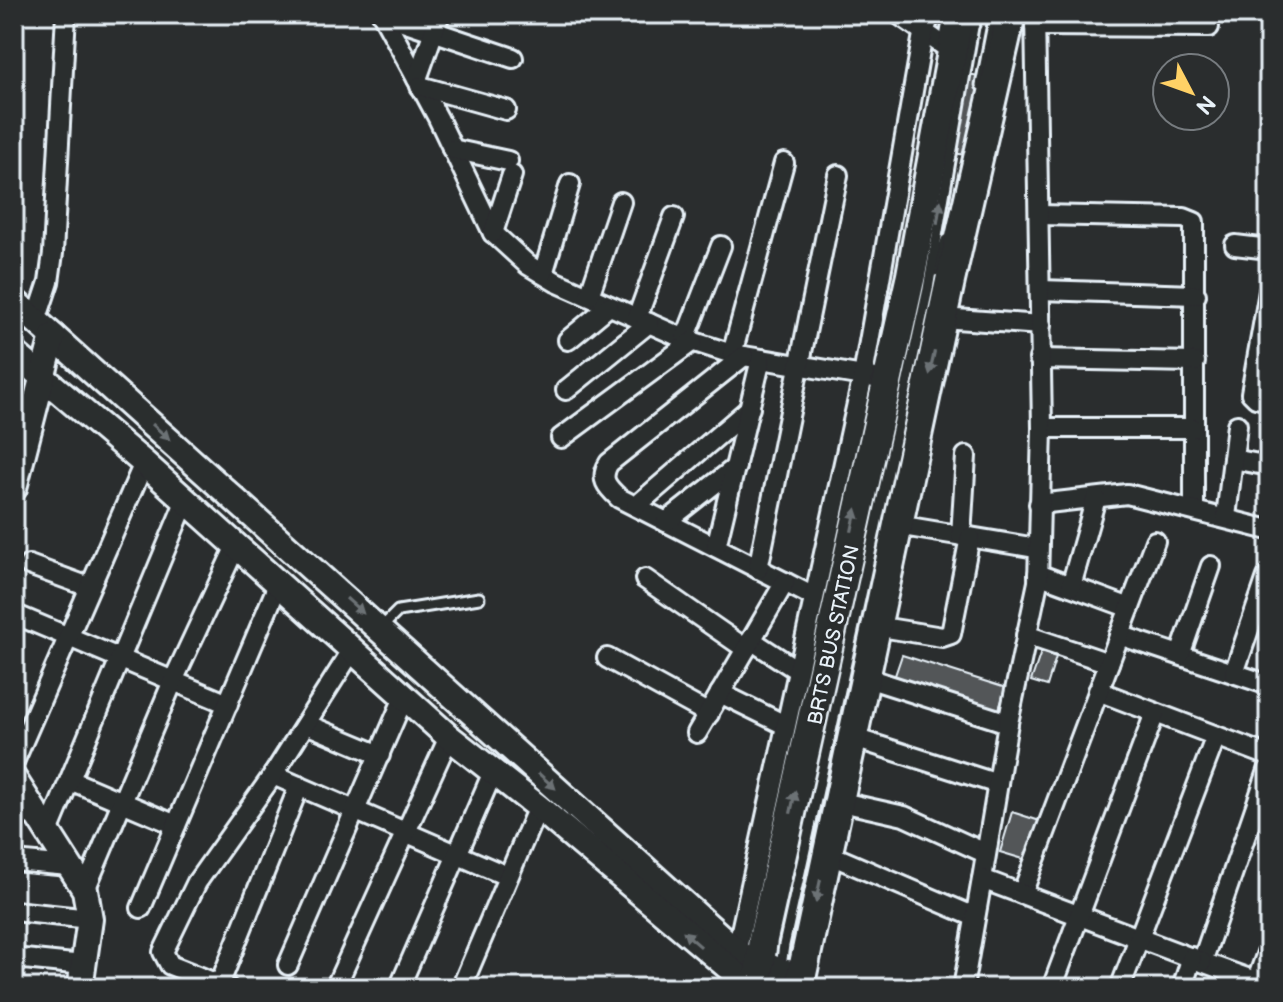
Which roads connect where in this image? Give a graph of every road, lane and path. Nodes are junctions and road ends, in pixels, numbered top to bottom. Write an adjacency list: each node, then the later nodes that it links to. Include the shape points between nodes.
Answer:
1 (66, 14): 40 (street, via 49,282)
2 (382, 14): 9 (street); 14 (street)
3 (898, 14): 11 (street)
4 (931, 14): 11 (street)
5 (959, 14): 12 (main road)
6 (979, 14): 30 (lane, one-way to 6)
7 (995, 14): 15 (lane)
8 (1027, 18): 10 (street); 23 (street); 37 (main road)
9 (437, 23): 13 (street); 14 (street)
10 (1209, 27)
11 (923, 34): 12 (street); 48 (street)
12 (950, 50): 48 (main road, via 911,275)
13 (513, 58)
14 (418, 82): 16 (street); 18 (street)
15 (980, 90)
16 (506, 110)
17 (971, 136): 30 (lane, via 956,213)
18 (452, 149): 25 (street); 25 (street, via 510,168)
19 (784, 163): 44 (street)
20 (838, 175): 47 (street)
21 (570, 184): 29 (street)
22 (621, 202): 34 (street)
23 (1039, 215): 31 (street); 33 (street, via 1192,220)
24 (674, 217): 38 (street)
25 (493, 233): 29 (street)
26 (1235, 245): 28 (street)
27 (721, 246): 42 (street)
28 (1269, 249)
29 (543, 274): 34 (street)
30 (928, 289): 158 (lane, BRTS BUS STATION)
31 (1040, 290): 33 (street); 39 (street)
32 (1269, 291): 51 (street, via 1251,393)
33 (1196, 295): 46 (street)
34 (589, 296): 36 (street)
35 (14, 301): 40 (street)
36 (609, 306): 38 (street); 41 (street)
37 (942, 318): 39 (street); 72 (main road, one-way to 72)
38 (643, 320): 42 (street); 50 (street)
39 (1041, 325): 45 (street)
40 (51, 335): 49 (street); 94 (street, one-way to 94)
41 (568, 340)
42 (689, 340): 44 (street); 57 (street)
43 (14, 353): 49 (street)
44 (746, 357): 47 (street); 53 (street); 68 (street, via 609,463 604,481 619,498)
45 (1039, 359): 46 (street); 55 (street)
46 (1195, 362): 56 (street)
47 (800, 366): 48 (street); 81 (street)
48 (874, 378): 89 (street); 158 (main road, one-way to 48)
49 (47, 383): 52 (street); 61 (street)
50 (566, 390)
51 (1269, 401)
52 (24, 405): 58 (street)
53 (750, 408): 63 (street); 68 (street)
54 (1237, 425): 60 (street)
55 (1042, 428): 56 (street); 67 (street)
56 (1193, 428): 69 (street)
57 (561, 438)
58 (18, 456): 64 (street)
59 (966, 456): 74 (street)
60 (1233, 459): 62 (street); 70 (street)
61 (144, 463): 66 (street); 87 (street)
62 (1269, 466)
63 (736, 467): 71 (street); 76 (street)
64 (14, 488)
65 (1096, 498): 67 (street); 69 (street, via 1127,494); 86 (street)
66 (185, 502): 77 (street); 102 (street)
67 (1039, 504): 78 (street)
68 (636, 506): 71 (street)
69 (1194, 510): 70 (street)
70 (1226, 517): 73 (street)
71 (666, 522): 76 (street)
72 (897, 525): 74 (street); 93 (main road)
73 (1269, 530)
74 (965, 536): 78 (street); 93 (street, via 951,634)
75 (1155, 541): 91 (street)
76 (716, 547): 81 (street)
77 (235, 548): 88 (street); 107 (street)
78 (1036, 548): 82 (street)
79 (29, 565): 87 (street)
80 (1211, 566): 100 (street)
81 (758, 569): 85 (street)
82 (1038, 574): 86 (street); 95 (street)
83 (1267, 577): 105 (street)
84 (645, 579): 98 (street)
85 (785, 582): 89 (street); 98 (street)
86 (1071, 586): 91 (street)
87 (89, 587): 97 (street)
88 (277, 587): 99 (street); 112 (street)
89 (814, 597): 104 (street)
90 (479, 598): 94 (lane, via 406,609)
91 (1130, 608): 96 (street)
92 (14, 614): 97 (street)
93 (875, 626): 106 (main road)
94 (380, 629): 158 (street, one-way to 158)
95 (1026, 635): 103 (street); 115 (street)
96 (1119, 635): 100 (street); 103 (street)
97 (68, 637): 102 (street); 124 (street)
98 (748, 645): 104 (street); 110 (street)
99 (351, 652): 111 (street); 116 (street)
100 (1180, 655): 105 (street)
101 (607, 658): 114 (street)
102 (121, 659): 107 (street); 129 (street)
103 (1109, 663): 109 (street)
104 (797, 670): 117 (street)
105 (1234, 673): 108 (street)
106 (864, 677): 115 (street); 121 (main road)
107 (173, 681): 112 (street); 133 (street)
108 (1269, 685)
109 (1098, 691): 113 (street); 147 (street)
110 (720, 693): 114 (street); 117 (street)
111 (405, 695): 120 (street); 122 (street)
112 (228, 704): 137 (street)
113 (1155, 713): 119 (street); 150 (street)
114 (709, 714): 118 (street)
115 (1008, 723): 130 (street)
116 (306, 724): 122 (street); 127 (street)
117 (785, 725): 158 (street)
118 (697, 733)
119 (1216, 736): 123 (street); 153 (street)
120 (449, 737): 126 (street); 138 (street)
121 (851, 737): 130 (street); 132 (main road)
122 (380, 755): 135 (street)
123 (1269, 756)
124 (14, 762)
125 (1269, 768): 156 (street)
126 (493, 772): 134 (street); 139 (street)
127 (273, 775): 131 (street); 161 (street, via 197,882 163,952 170,965)
128 (14, 779): 136 (street)
129 (70, 780): 133 (street); 136 (street)
130 (998, 784): 141 (street)
131 (299, 786): 135 (street); 161 (street)
132 (837, 801): 140 (main road); 141 (street, via 911,818)
133 (122, 802): 137 (street); 146 (street)
134 (538, 807): 144 (street); 158 (street, one-way to 134)
135 (356, 810): 138 (street); 157 (street)
136 (33, 820): 143 (street)
137 (176, 825): 148 (street)
138 (403, 831): 139 (street); 162 (street)
139 (455, 853): 144 (street); 163 (street)
140 (826, 853): 151 (street); 158 (main road, one-way to 158)
141 (985, 853): 145 (street)
142 (14, 861): 143 (street)
143 (69, 866): 146 (street)
144 (507, 876): 164 (street)
145 (982, 879): 147 (street); 151 (street)
146 (85, 890): 152 (street)
147 (1022, 894): 150 (street)
148 (141, 908)
149 (14, 911): 152 (street)
150 (1080, 916): 153 (street); 166 (street)
151 (975, 917): 165 (street)
152 (90, 919): 159 (street)
153 (1140, 938): 156 (street); 167 (street)
154 (1269, 947): 160 (street)
155 (14, 958): 159 (street)
156 (1197, 959): 160 (street); 168 (street)
157 (288, 965)
158 (766, 976)
159 (82, 977)
160 (1260, 985)
161 (222, 987)
162 (335, 988)
163 (399, 988)
164 (461, 988)
165 (963, 988)
166 (1052, 988)
167 (1120, 988)
168 (1182, 988)

